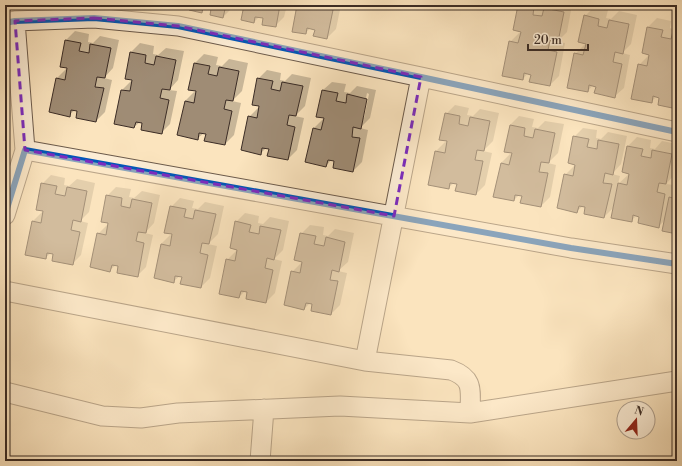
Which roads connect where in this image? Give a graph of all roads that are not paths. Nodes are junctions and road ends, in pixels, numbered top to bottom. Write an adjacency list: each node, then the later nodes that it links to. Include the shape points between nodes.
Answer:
1 (10, 22): 2 (street, via 94,18 178,26); 4 (street)
2 (421, 77): 3 (street); 6 (street)
3 (677, 132)
4 (25, 150): 5 (street); 6 (street)
5 (5, 214)
6 (394, 216): 7 (street); 9 (street)
7 (677, 264)
8 (5, 291): 9 (street)
9 (365, 361): 13 (street, via 451,370 461,374 470,386)
10 (677, 380): 13 (street)
11 (5, 392): 12 (street, via 102,416 141,418 178,413)
12 (264, 409): 13 (street, via 340,406); 14 (street)
13 (470, 413)
14 (260, 461)

